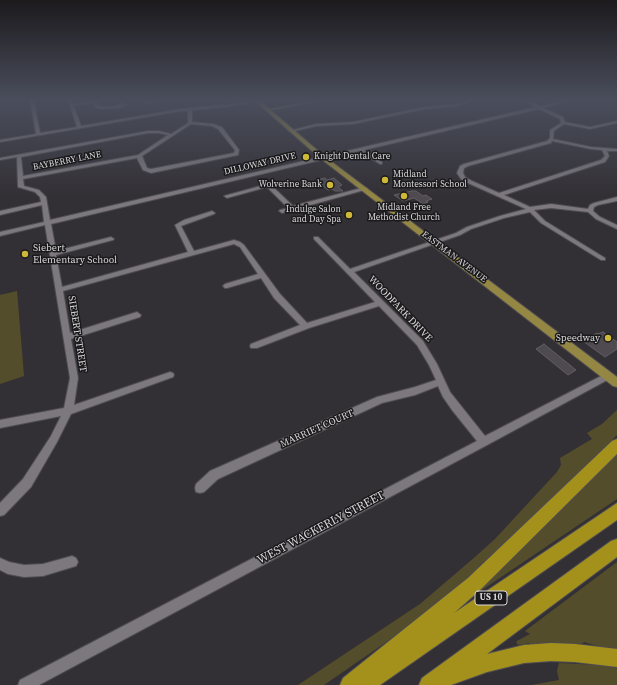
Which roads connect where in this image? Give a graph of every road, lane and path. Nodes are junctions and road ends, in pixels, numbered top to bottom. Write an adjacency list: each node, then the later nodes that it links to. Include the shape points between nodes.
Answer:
1 (37, 132): 8 (street)
2 (54, 132): 8 (street)
3 (176, 132): 9 (street, BAYBERRY LANE)
4 (223, 132): 16 (street, via 237,150 236,154 151,171 145,169)
5 (292, 132): 18 (main road, EASTMAN AVENUE)
6 (436, 132): 12 (street, DILLOWAY DRIVE)
7 (552, 132): 10 (street)
8 (38, 135): 11 (street)
9 (171, 135): 15 (street, via 148,132); 16 (street, BAYBERRY LANE)
10 (551, 140): 13 (street); 24 (street, via 470,164 460,170 461,176 466,180)
11 (0, 141)
12 (361, 150): 18 (street, DILLOWAY DRIVE); 19 (street)
13 (604, 150): 14 (street); 24 (street, via 607,156 603,161)
14 (617, 150)
15 (19, 155): 17 (street); 20 (street)
16 (139, 156): 20 (street, BAYBERRY LANE)
17 (0, 159)
18 (324, 159): 23 (main road, EASTMAN AVENUE); 34 (street, DILLOWAY DRIVE)
19 (380, 163)
20 (20, 178): 27 (street, via 21,187 41,194)
21 (275, 184): 22 (street)
22 (268, 186): 25 (street); 28 (street)
23 (365, 190): 28 (street); 39 (main road, EASTMAN AVENUE)
24 (500, 194): 29 (street)
25 (227, 196)
26 (617, 199): 33 (street, via 592,206)
27 (44, 203): 31 (street); 34 (street, SIEBERT STREET)
28 (292, 209): 30 (street)
29 (531, 210): 33 (street, via 555,209); 39 (street, via 502,217); 42 (street, via 543,222)
30 (282, 211)
31 (0, 213)
32 (212, 213): 40 (street, via 186,220 178,225)
33 (592, 213): 35 (street)
34 (48, 222): 36 (street, DILLOWAY DRIVE); 41 (street, SIEBERT STREET)
35 (617, 227)
36 (0, 234)
37 (316, 238): 43 (street, WOODPARK DRIVE)
38 (111, 239): 41 (street)
39 (434, 242): 43 (street); 52 (main road, EASTMAN AVENUE)
40 (192, 253): 44 (street, via 238,243); 46 (street)
41 (53, 254): 46 (street, SIEBERT STREET)
42 (603, 259)
43 (350, 271): 47 (street, WOODPARK DRIVE)
44 (262, 275): 45 (street); 49 (street, via 277,296)
45 (227, 286)
46 (59, 290): 50 (street, SIEBERT STREET)
47 (381, 303): 49 (street); 54 (street, WOODPARK DRIVE, via 420,343)
48 (137, 315): 50 (street)
49 (306, 326): 51 (street)
50 (67, 337): 56 (street, SIEBERT STREET, via 74,378)
51 (254, 346)
52 (613, 373): 55 (main road, EASTMAN AVENUE); 58 (street, WEST WACKERLY STREET)
53 (170, 375): 56 (street)
54 (440, 382): 58 (street, WOODPARK DRIVE, via 455,407); 60 (street, MARRIET COURT, via 380,400 214,475)
55 (617, 383)
56 (68, 411): 57 (street); 61 (street, SIEBERT STREET, via 27,483)
57 (0, 424)
58 (484, 442): 68 (street, WEST WACKERLY STREET)
59 (617, 445): 69 (highway, via 474,584)
60 (200, 488)
61 (0, 511)
62 (617, 511): 70 (highway, US 10)
63 (617, 547): 67 (highway)
64 (72, 562): 65 (street, via 43,570 24,571)
65 (0, 564)
66 (617, 658): 67 (highway, via 575,653 524,654)
67 (432, 683)
68 (25, 685)
69 (350, 685)
70 (364, 685)

